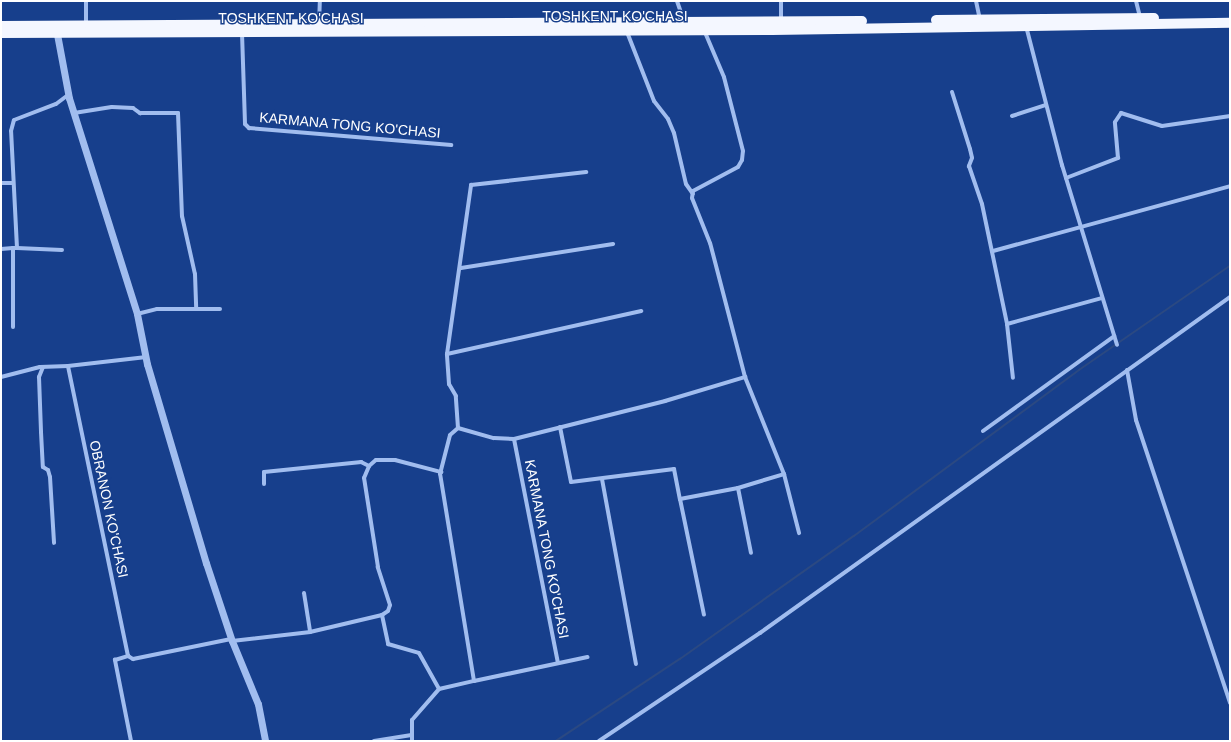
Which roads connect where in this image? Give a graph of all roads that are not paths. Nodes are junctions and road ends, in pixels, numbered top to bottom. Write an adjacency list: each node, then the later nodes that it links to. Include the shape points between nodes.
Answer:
1 (86, 1): 13 (street)
2 (320, 1): 16 (street)
3 (677, 1): 10 (street)
4 (781, 1): 11 (street)
5 (976, 1): 9 (street)
6 (1136, 1): 7 (street)
7 (1141, 18): 8 (highway, TOSHKENT KO'CHASI); 9 (highway, TOSHKENT KO'CHASI)
8 (1230, 18)
9 (980, 20): 11 (highway, TOSHKENT KO'CHASI)
10 (684, 21): 11 (highway, TOSHKENT KO'CHASI); 16 (highway, TOSHKENT KO'CHASI)
11 (781, 21)
12 (1230, 23): 15 (highway, TOSHKENT KO'CHASI)
13 (86, 25): 14 (highway, TOSHKENT KO'CHASI); 16 (highway, TOSHKENT KO'CHASI)
14 (1, 26)
15 (1026, 26): 17 (highway, TOSHKENT KO'CHASI); 24 (street)
16 (319, 27): 18 (highway, TOSHKENT KO'CHASI); 19 (highway, TOSHKENT KO'CHASI)
17 (704, 30): 18 (highway, TOSHKENT KO'CHASI); 34 (street, via 724,77 743,151 738,167 693,191)
18 (627, 31): 34 (street, via 654,102 668,118 681,152 686,184)
19 (242, 32): 21 (highway, TOSHKENT KO'CHASI); 28 (street, KARMANA TONG KO'CHASI, via 245,124 249,128)
20 (1, 34): 21 (highway, TOSHKENT KO'CHASI)
21 (57, 34): 23 (street)
22 (952, 92): 40 (street, via 970,149 972,158 969,166 982,204)
23 (69, 94): 25 (street); 32 (street, via 56,104 14,120 11,131 15,169)
24 (1045, 105): 26 (street); 30 (street)
25 (74, 112): 44 (street, via 112,106 133,108 140,113 178,113 182,216 195,274); 47 (street)
26 (1012, 116)
27 (1230, 116): 30 (street, via 1162,126 1121,113 1115,122 1118,158)
28 (451, 145)
29 (586, 172): 41 (street, via 472,185)
30 (1066, 178): 35 (street)
31 (1, 183): 32 (street)
32 (13, 183): 37 (street)
33 (1230, 186): 35 (street)
34 (693, 194): 58 (street, via 696,212 710,243)
35 (1081, 226): 40 (street); 43 (street)
36 (612, 244): 41 (street)
37 (15, 248): 38 (street); 39 (street); 49 (street)
38 (1, 249)
39 (62, 250)
40 (993, 251): 48 (street)
41 (461, 268): 52 (street)
42 (1230, 297): 56 (street)
43 (1102, 298): 48 (street); 50 (street)
44 (196, 309): 45 (street); 47 (street, via 157,309)
45 (220, 309)
46 (641, 311): 52 (street)
47 (137, 314): 53 (street)
48 (1007, 324): 59 (street)
49 (13, 327)
50 (1114, 336): 51 (street); 62 (street)
51 (1117, 345)
52 (447, 354): 61 (street, via 449,384 456,396)
53 (146, 357): 54 (street); 78 (street, via 206,563)
54 (68, 366): 55 (street); 79 (street, OBRANON KO'CHASI)
55 (43, 367): 57 (street); 72 (street, via 39,377 43,467 48,470 50,477)
56 (1127, 370): 85 (street, via 1136,420); 91 (street, via 760,633)
57 (1, 377)
58 (745, 377): 60 (street, via 665,401); 66 (street)
59 (1013, 378)
60 (560, 427): 63 (street); 67 (street, via 570,482)
61 (458, 428): 63 (street, via 494,438); 65 (street, via 450,436)
62 (984, 431)
63 (514, 439): 81 (street, KARMANA TONG KO'CHASI)
64 (368, 466): 65 (street, via 376,460 395,460); 68 (street, via 361,462 264,472); 76 (street, via 364,478 378,567 390,605 388,612)
65 (441, 472): 83 (street)
66 (784, 474): 69 (street); 71 (street)
67 (602, 479): 70 (street, via 674,469); 82 (street)
68 (264, 484)
69 (738, 488): 70 (street); 73 (street)
70 (680, 499): 75 (street)
71 (799, 533)
72 (54, 542)
73 (751, 553)
74 (304, 593): 77 (street)
75 (704, 614)
76 (382, 615): 77 (street); 84 (street, via 388,644 418,653)
77 (310, 632): 78 (street)
78 (232, 640): 79 (street, via 133,659); 88 (street, via 258,704)
79 (128, 656): 87 (street, via 114,660)
80 (588, 657): 81 (street)
81 (558, 663): 83 (street)
82 (636, 664)
83 (474, 681): 84 (street)
84 (439, 690): 86 (street, via 412,720)
85 (1230, 703)
86 (412, 735): 89 (street); 90 (street)
87 (132, 741)
88 (265, 741)
89 (374, 741)
90 (412, 741)
91 (599, 741)

